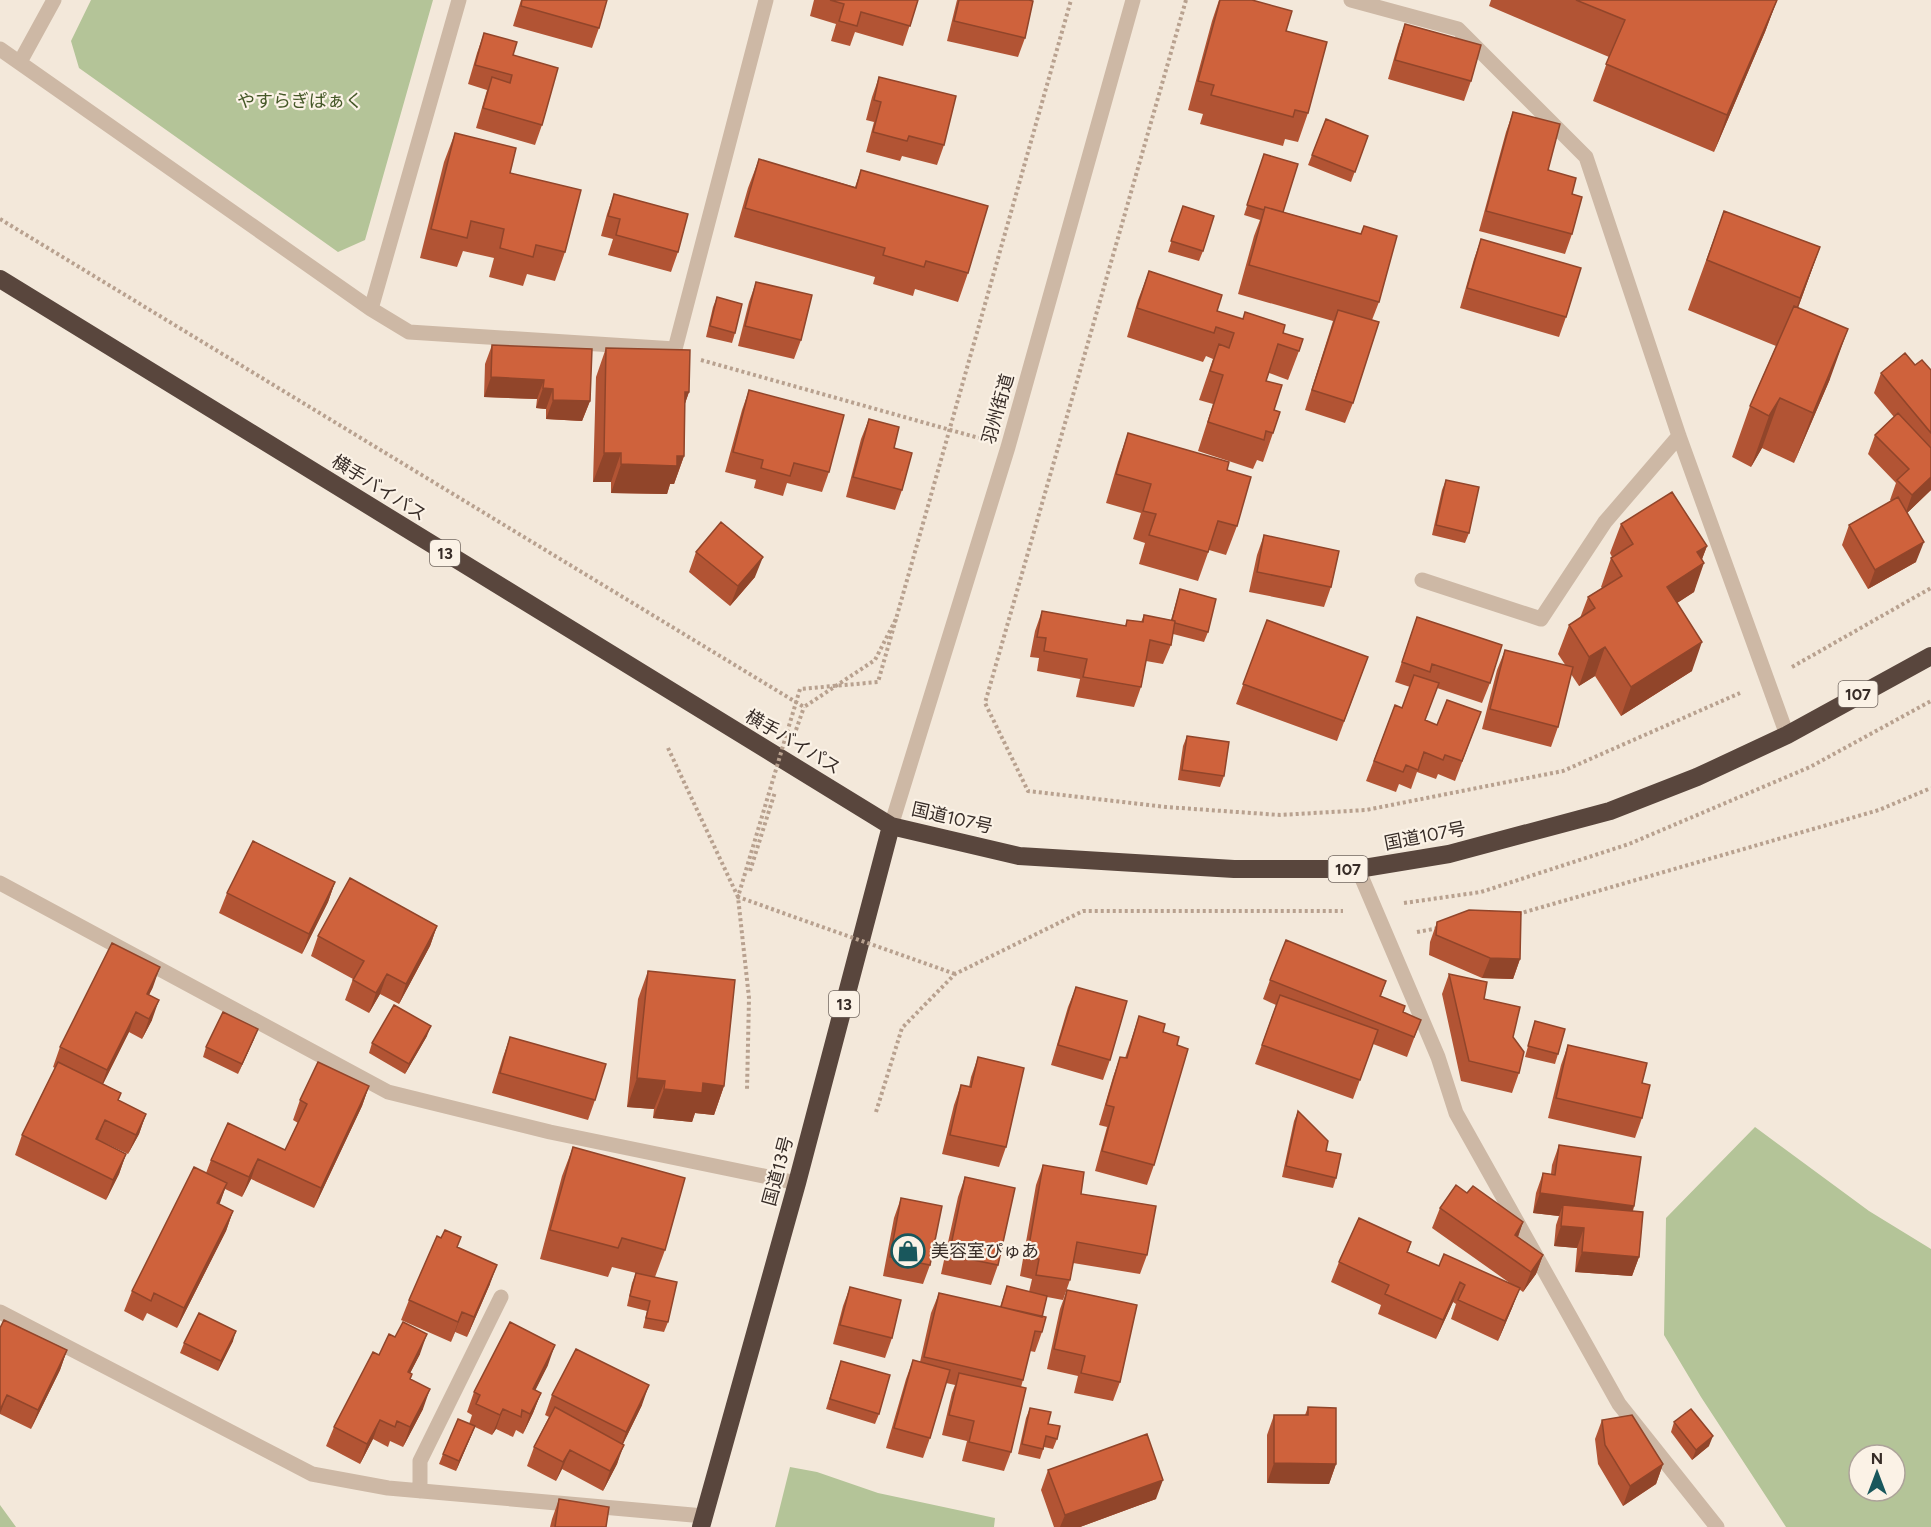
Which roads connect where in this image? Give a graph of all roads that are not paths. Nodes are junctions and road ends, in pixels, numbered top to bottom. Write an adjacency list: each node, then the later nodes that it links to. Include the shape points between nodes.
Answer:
1 (54, 0): 7 (street)
2 (459, 0): 9 (street)
3 (766, 0): 9 (street, via 675,349 409,332)
4 (1133, 0): 14 (street, 羽州街道, via 1008,447)
5 (1351, 0): 10 (street, via 1458,29 1586,157)
6 (0, 49): 7 (street)
7 (20, 62): 9 (street)
8 (0, 279): 14 (highway, 横手バイパス / 13)
9 (371, 309)
10 (1679, 436): 11 (street, via 1605,522 1541,619); 13 (street)
11 (1422, 580)
12 (1931, 656): 13 (highway, 国道107号 / 107)
13 (1786, 735): 15 (highway, 国道107号 / 107, via 1697,777 1610,811 1449,854)
14 (891, 826): 15 (highway, 国道107号 / 107, via 1019,856 1234,869); 17 (highway, 国道13号 / 13)
15 (1358, 869): 22 (street, via 1438,1057 1456,1113 1619,1404)
16 (0, 883): 17 (street, via 388,1092 550,1132)
17 (796, 1183): 21 (highway, 国道13号 / 13)
18 (501, 1297): 20 (street, via 420,1461)
19 (0, 1312): 20 (street, via 312,1474)
20 (420, 1491): 21 (street)
21 (703, 1521)
22 (1717, 1527)

